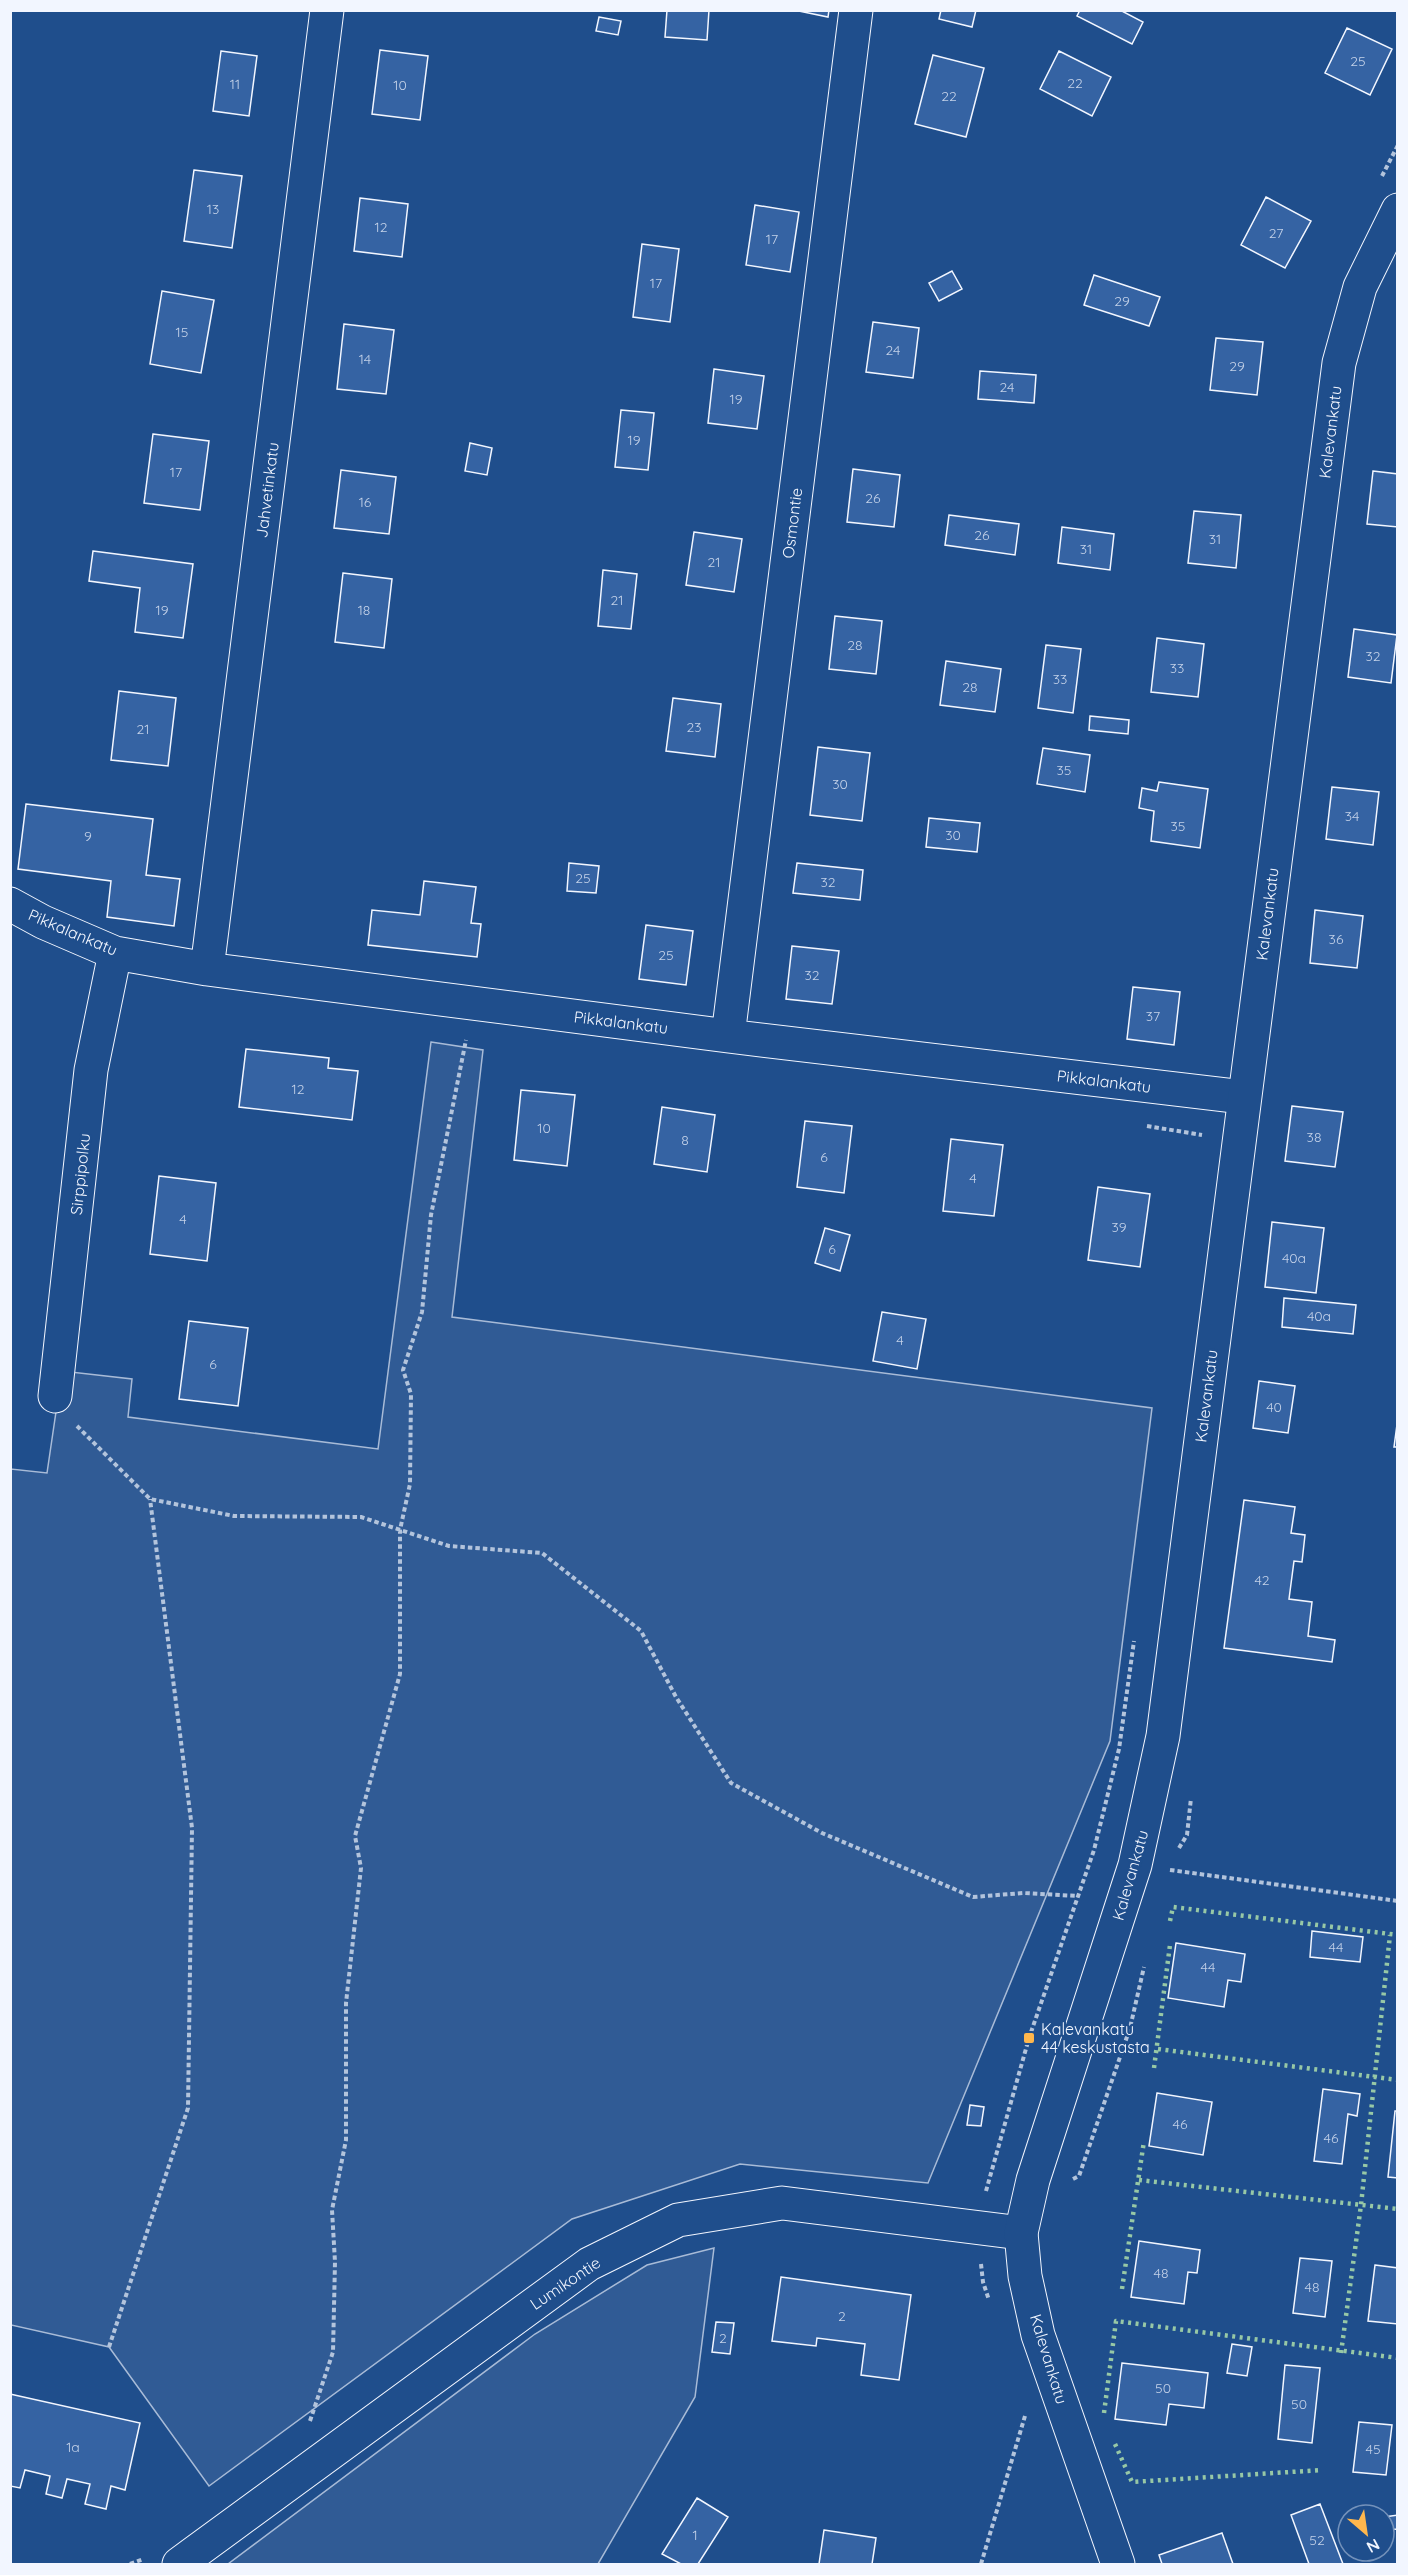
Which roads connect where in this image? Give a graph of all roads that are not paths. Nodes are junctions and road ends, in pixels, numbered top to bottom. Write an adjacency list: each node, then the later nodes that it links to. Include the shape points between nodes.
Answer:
1 (327, 10): 6 (street, Jahvetinkatu)
2 (856, 10): 7 (street, Osmontie)
3 (1398, 210): 8 (street, Kalevankatu, via 1360,287 1339,363)
4 (10, 904): 5 (street, Pikkalankatu)
5 (115, 952): 6 (street, Pikkalankatu); 9 (street, Sirppipolku, via 91,1070)
6 (207, 969): 7 (street, Pikkalankatu)
7 (728, 1036): 8 (street, Pikkalankatu)
8 (1243, 1098): 10 (street, Kalevankatu, via 1163,1736 1135,1865 1033,2180)
9 (55, 1396)
10 (1021, 2233): 11 (street, Lumikontie, via 782,2203 678,2220 588,2264); 12 (street, Kalevankatu, via 1025,2276 1038,2335)
11 (179, 2565)
12 (1118, 2565)

